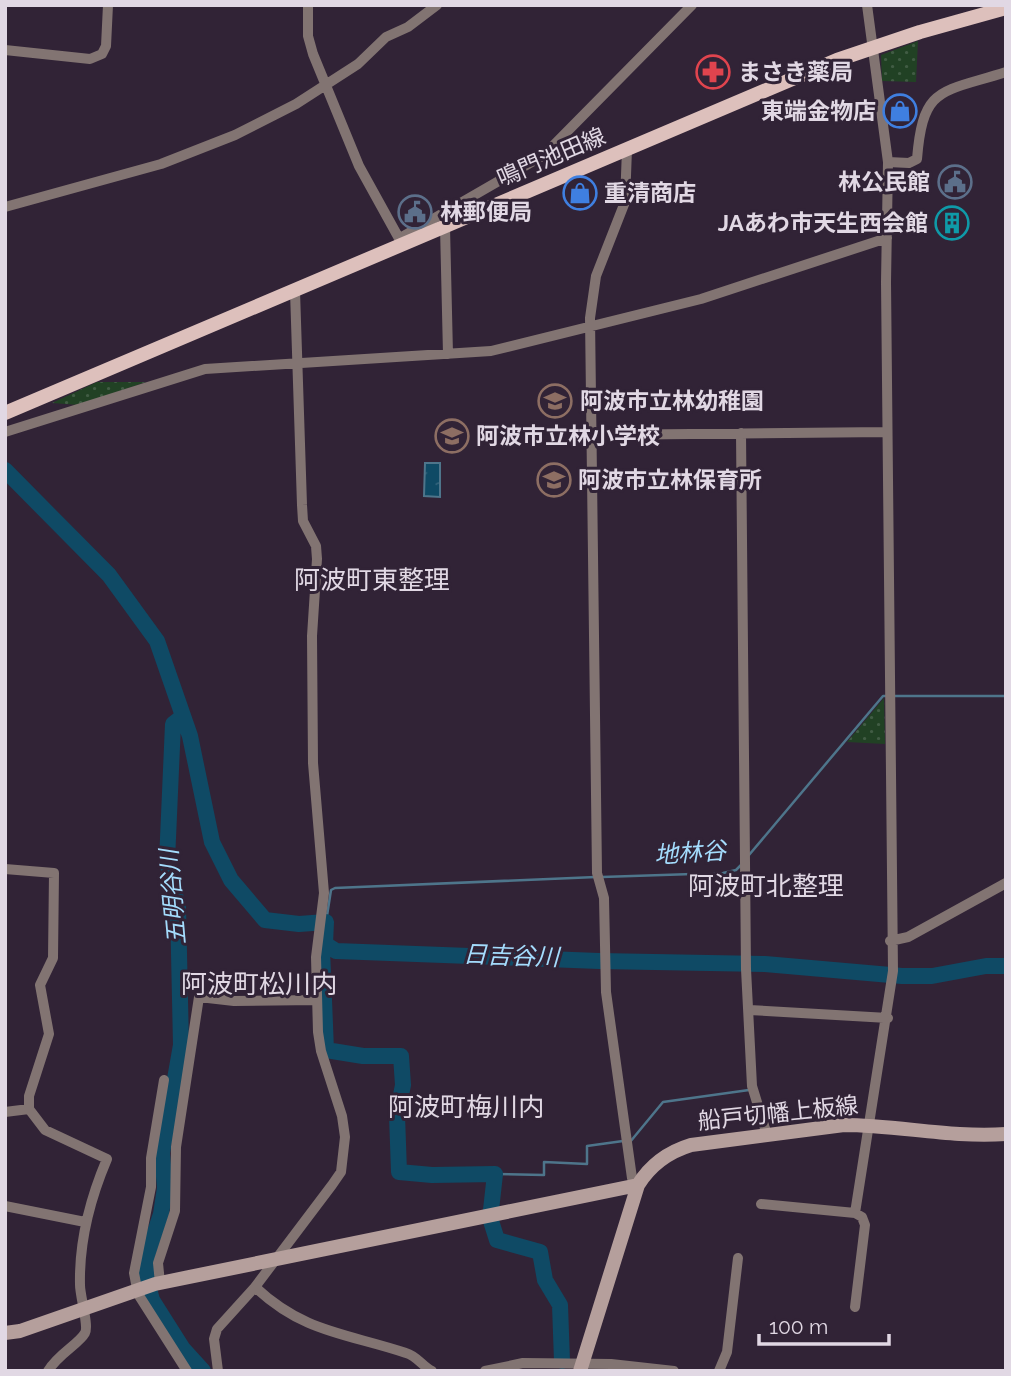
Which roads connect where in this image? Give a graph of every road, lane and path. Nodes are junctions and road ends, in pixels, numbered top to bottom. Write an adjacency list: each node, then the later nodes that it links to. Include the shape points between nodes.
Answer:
1 (108, 5): 8 (street, via 102,54 90,59)
2 (308, 5): 10 (street, via 308,36)
3 (437, 5): 10 (street, via 386,37 358,65)
4 (692, 5): 16 (street, via 544,155)
5 (867, 5): 7 (street)
6 (1006, 8): 7 (main road, 鳴門池田線)
7 (872, 49): 11 (main road, 鳴門池田線); 12 (street)
8 (5, 50)
9 (1006, 72): 12 (street, via 933,99 920,124 917,159)
10 (325, 85): 13 (street, via 296,104 191,153); 16 (street, via 359,166)
11 (627, 149): 14 (main road, 鳴門池田線); 18 (street, via 625,202 596,276)
12 (888, 162): 15 (street)
13 (5, 207)
14 (445, 227): 16 (main road, 鳴門池田線); 19 (street)
15 (887, 238): 18 (street, via 701,299); 23 (street)
16 (401, 242): 17 (main road, 鳴門池田線)
17 (295, 291): 20 (street); 21 (main road, 鳴門池田線)
18 (591, 328): 19 (street, via 491,351); 25 (street)
19 (448, 354): 20 (street)
20 (299, 363): 22 (street, via 184,373); 29 (street, via 303,521 316,546 317,559 313,763 323,884 316,947)
21 (5, 413)
22 (5, 432)
23 (887, 432): 24 (street); 28 (street)
24 (741, 433): 25 (street); 30 (street)
25 (593, 435): 38 (street, via 604,962 632,1178)
26 (5, 869): 33 (street, via 54,873 53,958 40,985 49,1034)
27 (1006, 883): 28 (street, via 908,937)
28 (890, 941): 31 (street)
29 (317, 1000): 43 (street, via 321,1051 342,1116 345,1154 341,1172); 45 (street, via 199,997 175,1155 175,1211)
30 (749, 1010): 31 (street); 37 (street, via 752,1086)
31 (888, 1018): 35 (street)
32 (164, 1080): 45 (street, via 134,1273)
33 (29, 1109): 34 (street); 42 (street, via 44,1130 107,1159)
34 (5, 1112)
35 (867, 1125): 36 (street, 船戸切幡上板線, via 947,1135); 37 (street, 船戸切幡上板線); 41 (street)
36 (1006, 1134)
37 (767, 1135): 38 (street, 船戸切幡上板線, via 675,1150 647,1170)
38 (638, 1185): 43 (street); 50 (street, 船戸切幡上板線)
39 (761, 1204): 41 (street)
40 (5, 1206): 42 (street)
41 (855, 1213): 47 (street, via 865,1225)
42 (85, 1222): 48 (street)
43 (277, 1258): 45 (street); 46 (street)
44 (738, 1258): 57 (street, via 727,1352)
45 (148, 1286): 48 (street); 53 (street)
46 (255, 1287): 51 (street, via 302,1321 325,1332 409,1353); 54 (street, via 217,1329)
47 (855, 1307)
48 (82, 1308): 49 (street); 52 (street, via 88,1326 85,1334 61,1352)
49 (5, 1333)
50 (581, 1368): 55 (street, via 523,1363); 56 (street, via 611,1364)
51 (427, 1370)
52 (48, 1371)
53 (187, 1371)
54 (218, 1371)
55 (485, 1371)
56 (674, 1371)
57 (719, 1371)

